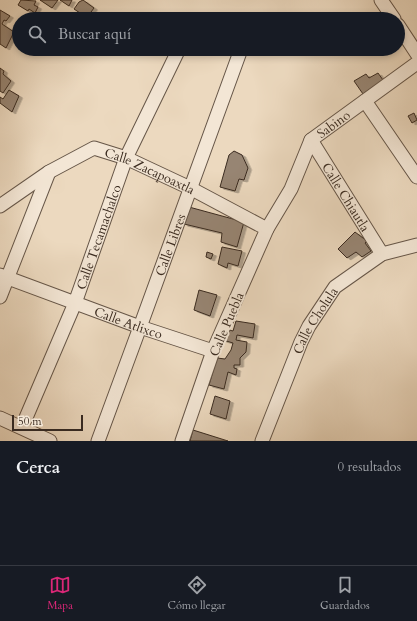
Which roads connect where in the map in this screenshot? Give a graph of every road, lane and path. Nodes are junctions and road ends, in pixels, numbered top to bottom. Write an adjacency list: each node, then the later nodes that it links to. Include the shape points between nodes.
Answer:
1 (381, 0): 2 (street)
2 (389, 12)
3 (405, 36): 4 (street)
4 (417, 54)
5 (176, 56): 10 (street, Calle Tecamachalco)
6 (239, 56): 13 (street, Calle Libres)
7 (417, 63): 8 (street, Sabino)
8 (365, 101): 9 (street, Sabino); 12 (street)
9 (311, 140): 15 (street, Sabino, via 292,189); 17 (street, Calle Chiautla)
10 (126, 158): 11 (street, Calle Zacapoaxtla, via 94,148); 13 (street, Calle Zacapoaxtla); 20 (street, Calle Tecamachalco)
11 (49, 172): 14 (street, Calle Zacapoaxtla); 18 (street)
12 (417, 177)
13 (190, 188): 15 (street, Calle Zacapoaxtla); 21 (street, Calle Libres)
14 (0, 206)
15 (267, 229): 22 (street, Calle Puebla)
16 (417, 245): 17 (street, Calle Cholula)
17 (382, 254): 28 (street, Calle Cholula, via 335,287 309,326)
18 (4, 277): 19 (street); 20 (street, Calle Atlixco)
19 (0, 296)
20 (75, 302): 21 (street, Calle Atlixco); 24 (street, Calle Tecamachalco)
21 (140, 327): 22 (street, Calle Atlixco); 26 (street, Calle Libres)
22 (213, 351): 27 (street, Calle Puebla)
23 (0, 418): 24 (street)
24 (22, 428): 25 (street)
25 (50, 441)
26 (98, 441)
27 (182, 441)
28 (262, 441)

